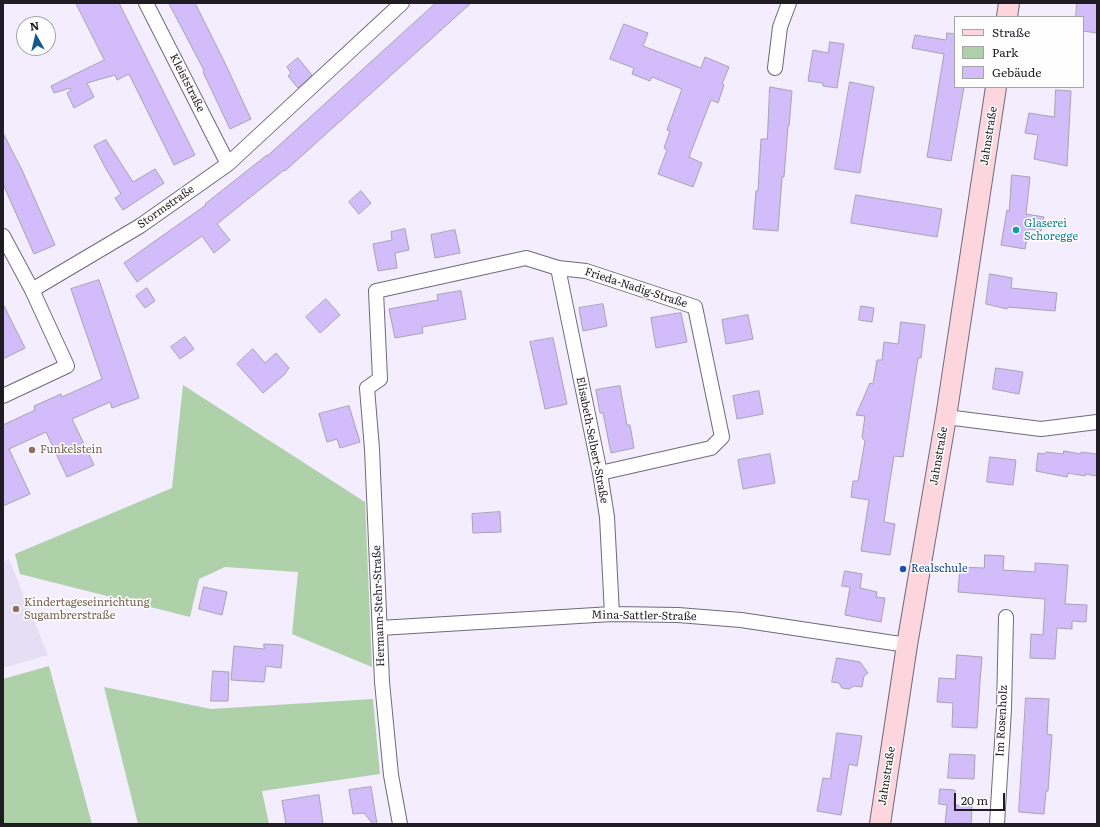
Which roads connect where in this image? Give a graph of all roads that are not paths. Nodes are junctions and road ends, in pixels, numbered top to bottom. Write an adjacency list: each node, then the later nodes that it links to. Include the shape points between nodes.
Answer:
1 (146, 3): 8 (street, Kleiststraße)
2 (402, 3): 8 (street, Stormstraße)
3 (789, 3): 6 (street, via 780,27)
4 (1009, 3): 5 (main road)
5 (1007, 16)
6 (775, 68)
7 (996, 88): 14 (main road, Jahnstraße)
8 (228, 164): 11 (street, Stormstraße, via 140,226)
9 (3, 236): 11 (street)
10 (558, 268): 12 (street, Frieda-Nadig-Straße, via 526,258 376,291 380,379); 16 (street, Elisabeth-Selbert-Straße); 16 (street, Frieda-Nadig-Straße, via 586,271 695,307 722,437 711,448)
11 (32, 290): 13 (street, via 67,366)
12 (367, 388): 19 (street, Hermann-Stehr-Straße)
13 (3, 396)
14 (946, 418): 15 (street, via 1041,429); 20 (main road, Jahnstraße)
15 (1097, 422)
16 (600, 473): 17 (street, Elisabeth-Selbert-Straße, via 607,517)
17 (612, 614): 19 (street, Mina-Sattler-Straße); 20 (street, Mina-Sattler-Straße, via 678,615 741,620)
18 (1006, 617): 23 (street, Im Rosenholz)
19 (380, 628): 21 (street, Hermann-Stehr-Straße, via 386,734)
20 (907, 644): 22 (main road, Jahnstraße)
21 (400, 824)
22 (880, 824)
23 (997, 824)

